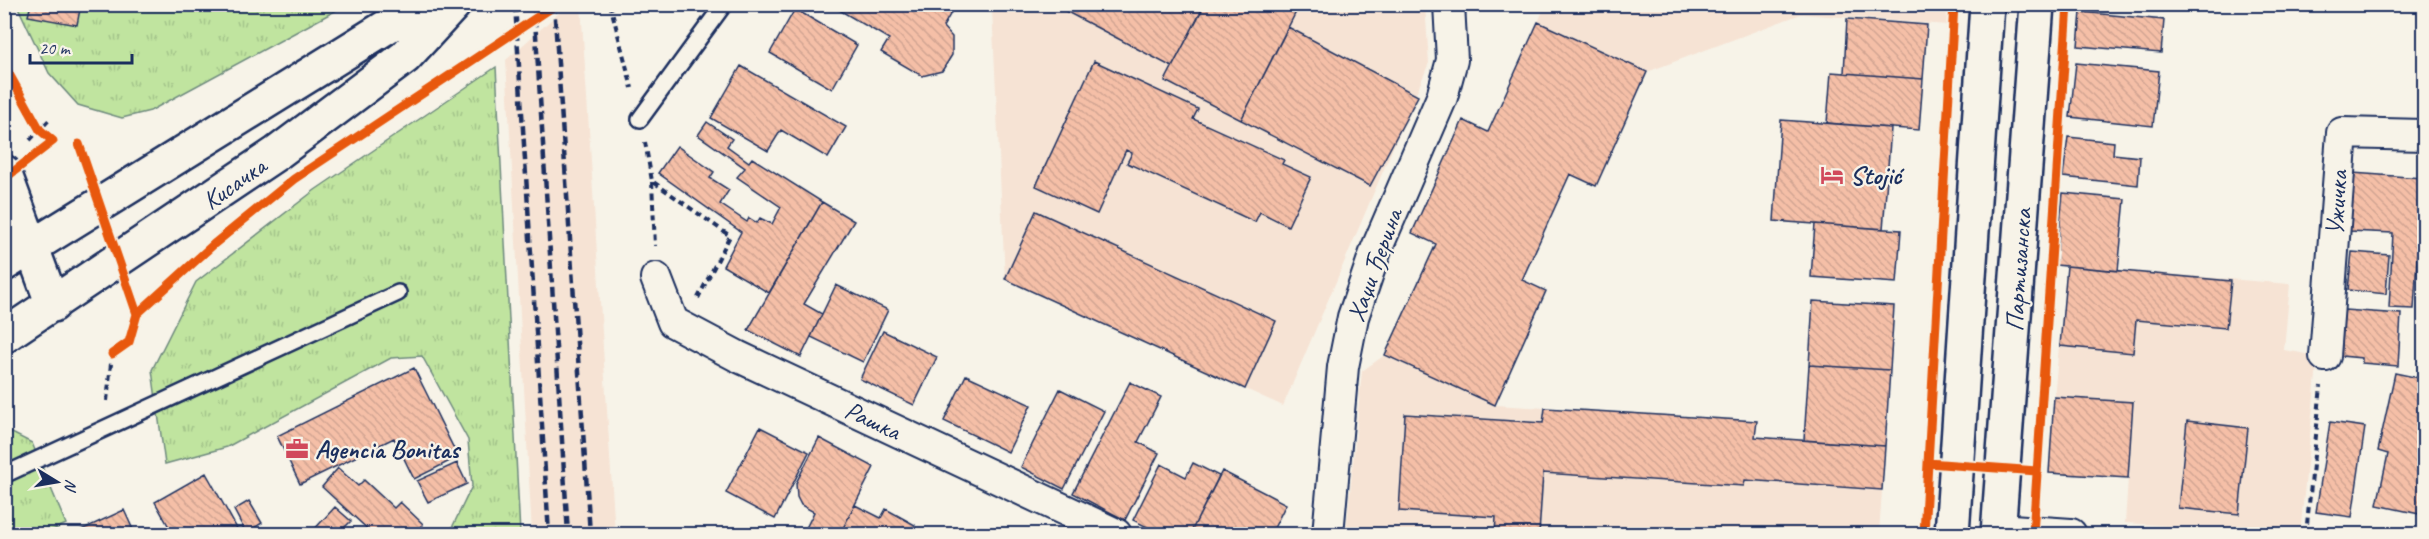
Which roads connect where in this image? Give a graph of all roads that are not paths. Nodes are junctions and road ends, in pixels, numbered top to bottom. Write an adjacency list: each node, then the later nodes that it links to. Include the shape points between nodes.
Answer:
1 (724, 4): 6 (lane)
2 (1449, 4): 18 (street, Хаџи Ђерина, via 1452,60 1442,97 1376,250 1353,317 1343,367)
3 (1987, 4): 19 (main road, Партизанска)
4 (2037, 4): 16 (main road, Партизанска)
5 (451, 7): 9 (main road, Кисачка, via 391,24); 12 (main road, Кисачка, via 387,71 277,153)
6 (640, 119)
7 (2424, 135): 14 (street, Ужичка, via 2342,133)
8 (4, 172): 9 (main road)
9 (18, 255): 12 (main road)
10 (656, 278): 17 (street, Рашка, via 673,322 737,356)
11 (398, 293): 15 (lane)
12 (53, 305): 13 (main road, Кисачка)
13 (5, 336)
14 (2325, 356)
15 (4, 475)
16 (1998, 532): 20 (street)
17 (1116, 534)
18 (1328, 534)
19 (1952, 534)
20 (2071, 534)

